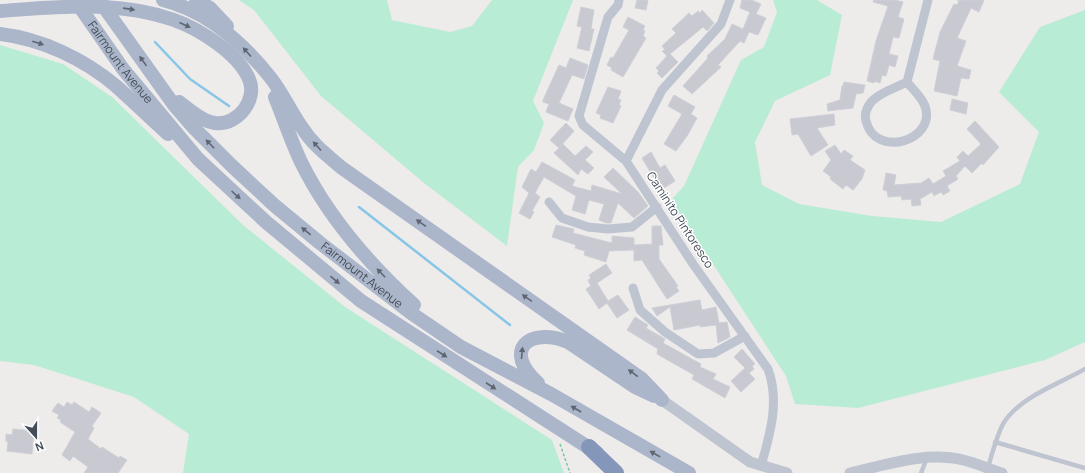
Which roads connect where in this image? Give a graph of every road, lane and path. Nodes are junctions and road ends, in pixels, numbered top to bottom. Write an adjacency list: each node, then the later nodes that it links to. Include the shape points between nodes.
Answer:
1 (75, 0): 14 (main road, Fairmount Avenue, via 123,69)
2 (99, 0): 13 (main road, Fairmount Avenue, one-way to 2)
3 (163, 0): 10 (main road, via 194,12)
4 (196, 0): 10 (main road, via 222,19)
5 (619, 0): 15 (street, Caminito Pintoresco, via 608,18 578,116 583,125)
6 (730, 0): 15 (street, via 721,24 662,90)
7 (928, 0): 12 (street)
8 (0, 11): 13 (main road, one-way to 13, via 94,7 148,12 174,20 197,30 219,46 242,67 252,90 243,111 225,123 204,119)
9 (0, 34): 14 (main road, one-way to 14, via 39,43 78,60 115,86)
10 (236, 39): 11 (main road, one-way to 10)
11 (258, 65): 20 (main road, one-way to 11, via 378,270 333,217 301,162 274,95); 23 (main road, one-way to 11, via 636,375 320,150 303,130 271,78)
12 (907, 82): 12 (street, via 878,96 867,108 867,127 880,141 900,142 917,134 923,128 925,108 921,98)
13 (166, 92): 20 (main road, Fairmount Avenue, one-way to 13, via 411,313 274,205 193,127)
14 (198, 159): 24 (main road, Fairmount Avenue, one-way to 24, via 266,222 361,301)
15 (626, 161): 17 (street, Caminito Pintoresco)
16 (549, 202): 17 (street, via 562,218 588,227 608,229 632,227)
17 (657, 207): 19 (street, Caminito Pintoresco, via 693,264)
18 (633, 288): 19 (street, via 640,310 665,332 698,354 714,354)
19 (745, 336): 28 (street, Caminito Pintoresco, via 768,370 773,383 773,425)
20 (461, 346): 22 (main road, Fairmount Avenue)
21 (1085, 369): 25 (lane, via 1016,408 1004,423)
22 (551, 394): 23 (main road, one-way to 23, via 533,379 520,354 523,345 542,336 556,337 568,342 636,388); 34 (main road, Fairmount Avenue, one-way to 22)
23 (662, 400): 28 (street, via 745,458)
24 (558, 428): 26 (main road, Fairmount Avenue); 31 (path, via 560,444)
25 (995, 442): 29 (lane); 30 (lane)
26 (589, 447): 32 (highway); 33 (main road, Fairmount Avenue)
27 (927, 458): 30 (street, via 963,460); 36 (street); 37 (lane)
28 (761, 466): 35 (street)
29 (1085, 468)
30 (988, 469): 38 (street)
31 (570, 473)
32 (616, 473)
33 (622, 473)
34 (689, 473)
35 (787, 473)
36 (850, 473)
37 (921, 473)
38 (1002, 473)

